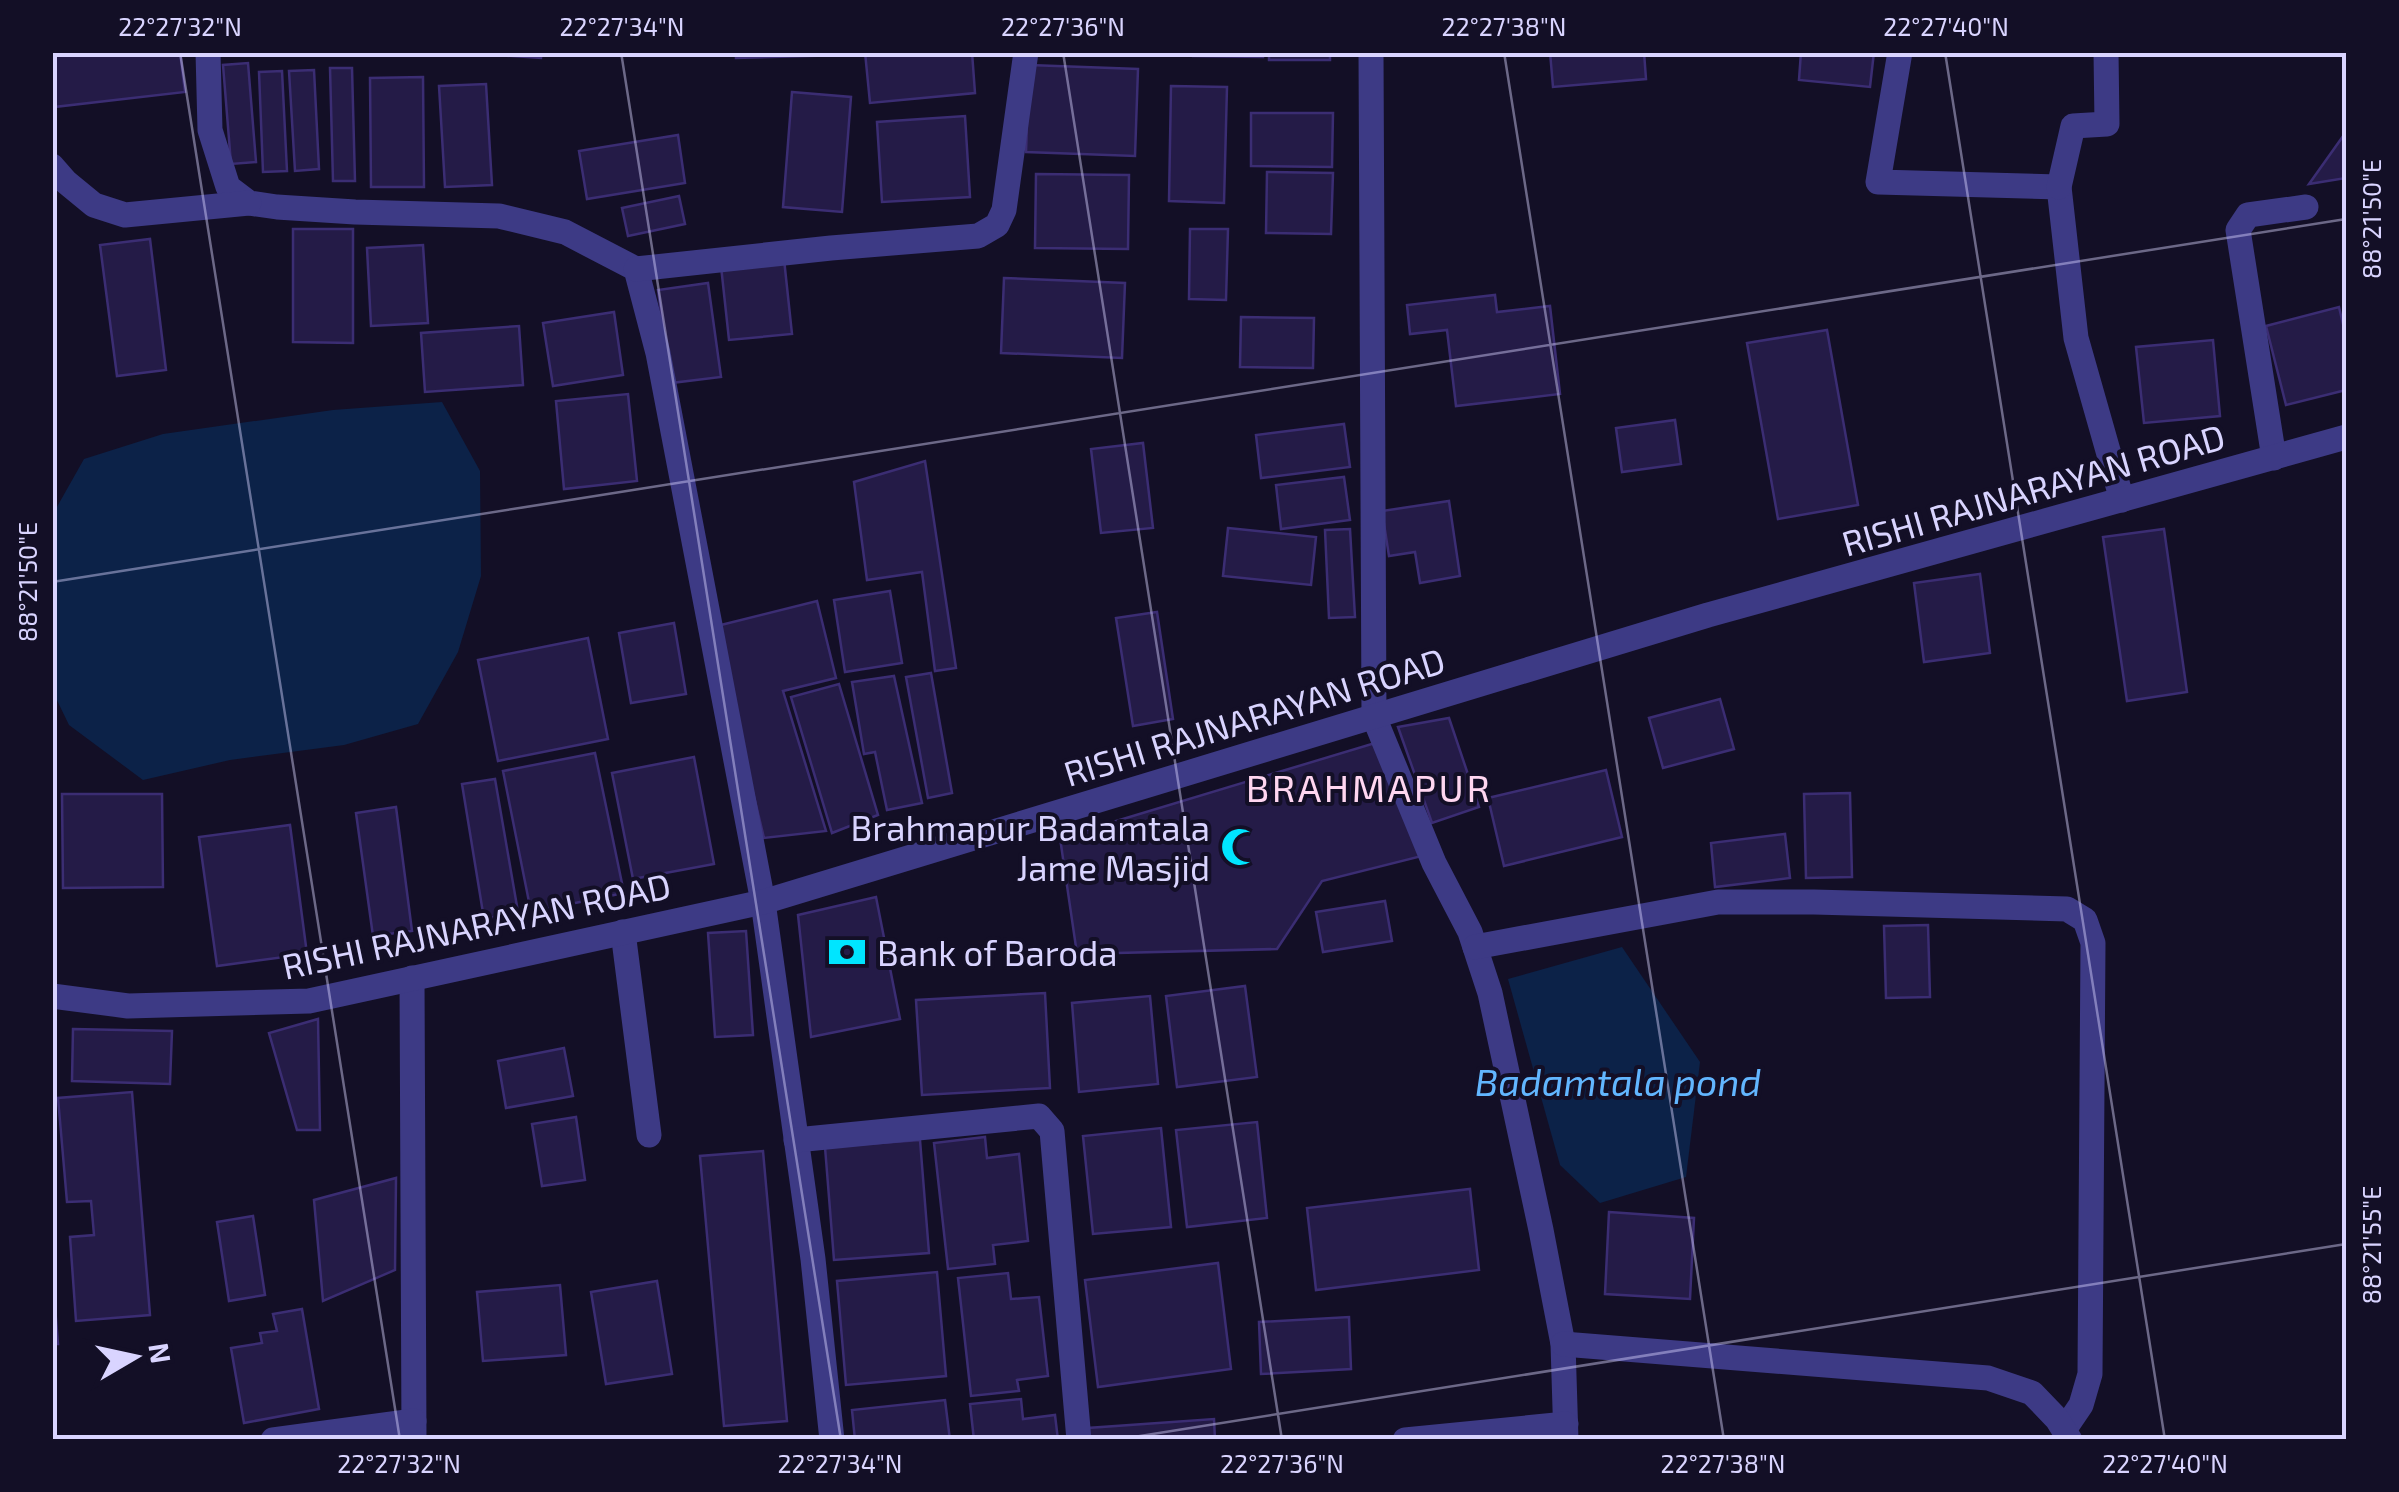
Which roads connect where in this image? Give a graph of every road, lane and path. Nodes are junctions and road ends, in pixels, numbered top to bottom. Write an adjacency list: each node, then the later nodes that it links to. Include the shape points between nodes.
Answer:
1 (208, 52): 8 (street, via 210,130 228,188)
2 (1026, 52): 10 (street, via 1004,210 997,225 978,236)
3 (1371, 52): 14 (street)
4 (1900, 52): 7 (street, via 1878,182)
5 (2106, 52): 7 (street, via 2107,124 2073,126)
6 (52, 166): 8 (street, via 94,205 124,215)
7 (2060, 187): 13 (street, via 2076,338)
8 (249, 202): 10 (street, via 499,216 565,232)
9 (2306, 207): 12 (street, via 2248,214 2238,230)
10 (636, 269): 15 (street, via 662,371)
11 (2346, 438): 12 (street, RISHI RAJNARAYAN ROAD)
12 (2274, 458): 13 (street, RISHI RAJNARAYAN ROAD)
13 (2122, 500): 14 (street, RISHI RAJNARAYAN ROAD)
14 (1374, 717): 15 (street, RISHI RAJNARAYAN ROAD); 17 (street)
15 (763, 902): 16 (street, RISHI RAJNARAYAN ROAD); 21 (street)
16 (624, 932): 18 (street, RISHI RAJNARAYAN ROAD); 20 (street)
17 (1475, 947): 22 (street, via 1490,992); 25 (street, via 1718,902 2066,909 2085,920 2092,943 2090,1374)
18 (412, 978): 19 (street, RISHI RAJNARAYAN ROAD, via 309,1001 128,1006); 23 (street)
19 (52, 996)
20 (649, 1134)
21 (796, 1140): 27 (street); 28 (street, via 1040,1116 1052,1131)
22 (1562, 1344): 24 (street); 25 (street, via 1988,1378 2032,1392)
23 (414, 1430): 26 (street)
24 (1566, 1431): 29 (street)
25 (2067, 1434)
26 (273, 1440)
27 (832, 1440)
28 (1078, 1440)
29 (1405, 1440)

